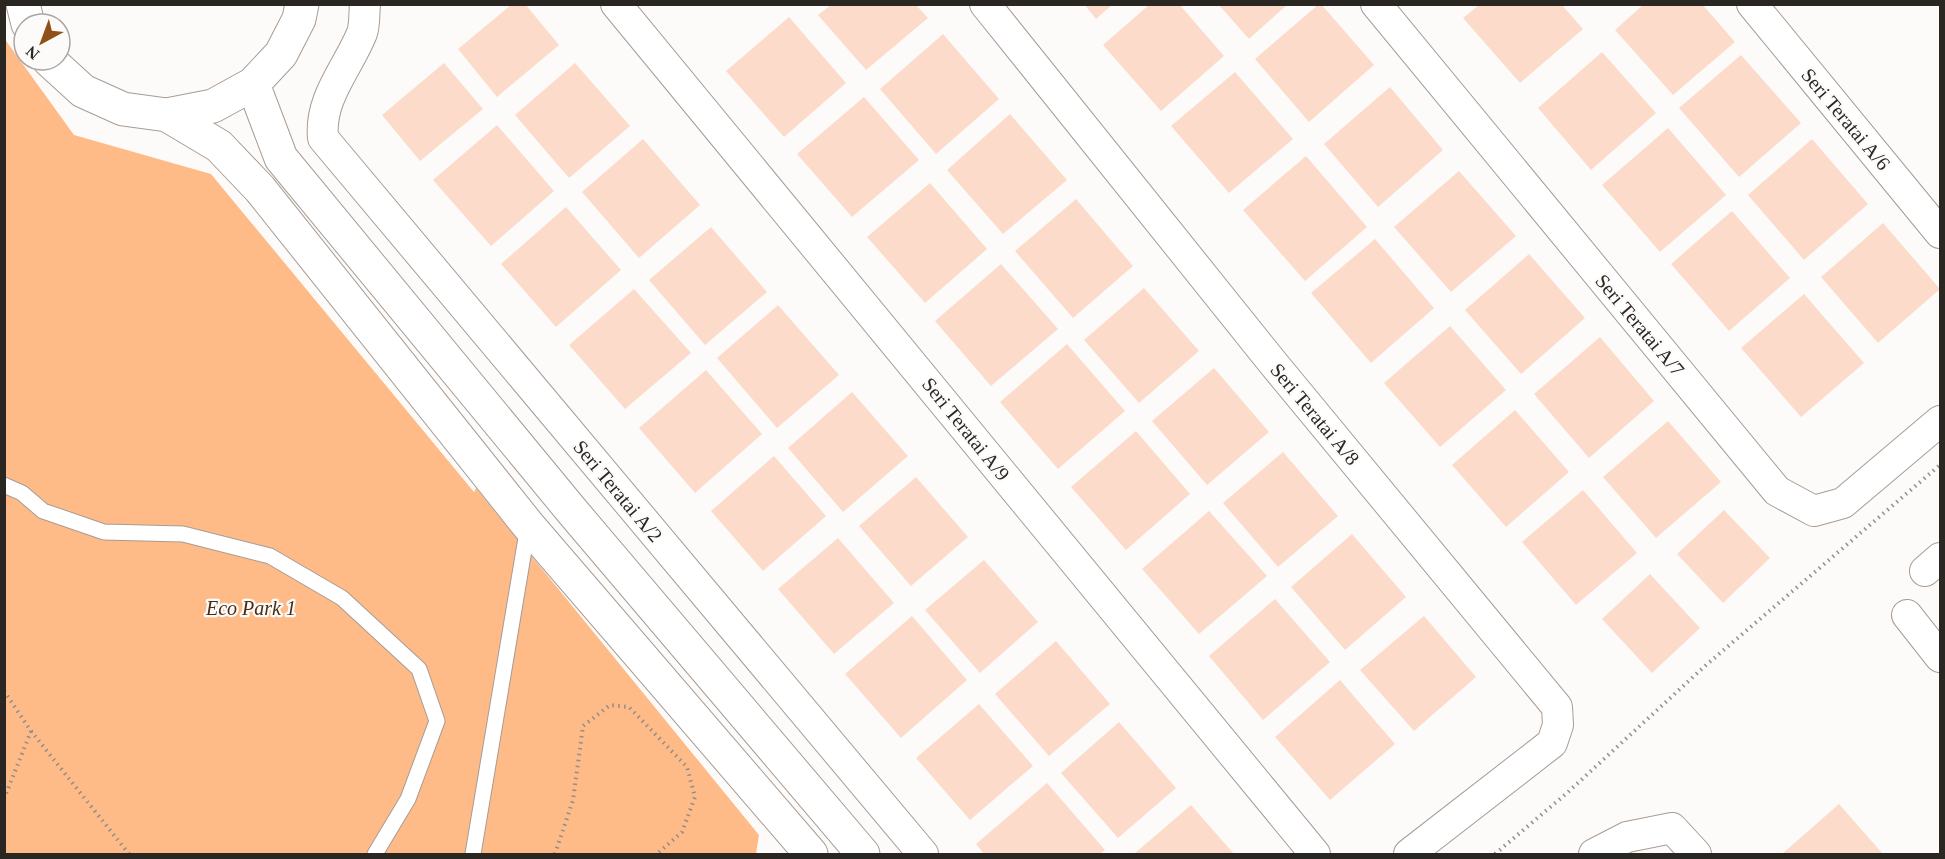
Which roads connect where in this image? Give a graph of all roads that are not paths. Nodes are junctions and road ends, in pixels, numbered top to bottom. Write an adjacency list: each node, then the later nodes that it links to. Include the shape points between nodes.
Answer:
1 (302, 4): 8 (street, via 299,19 280,54)
2 (365, 4): 20 (street, Seri Teratai A/2, via 362,31 328,100 322,123 324,138)
3 (616, 4): 21 (street, Seri Teratai A/9)
4 (985, 4): 22 (street, Seri Teratai A/8, via 1273,363 1557,707 1558,725 1552,743)
5 (1376, 4): 11 (street, Seri Teratai A/7, via 1777,491 1814,511 1843,503)
6 (1752, 4): 10 (street, Seri Teratai A/6)
7 (62, 72): 9 (street, via 83,91 123,110)
8 (253, 84): 9 (street, via 213,106); 16 (street, via 281,158)
9 (166, 115): 13 (street, via 219,146 260,189)
10 (1941, 233)
11 (1941, 421)
12 (4, 485): 17 (lane, via 22,493 43,512 104,531 183,534 270,556 342,598 419,669 437,721 408,799)
13 (528, 525): 18 (lane); 19 (street)
14 (1907, 615): 15 (street)
15 (1941, 657)
16 (849, 850)
17 (375, 855)
18 (473, 855)
19 (811, 855)
20 (924, 855)
21 (1315, 855)
22 (1409, 855)
23 (1594, 855): 24 (street, via 1627,837 1672,828)
24 (1696, 855)

